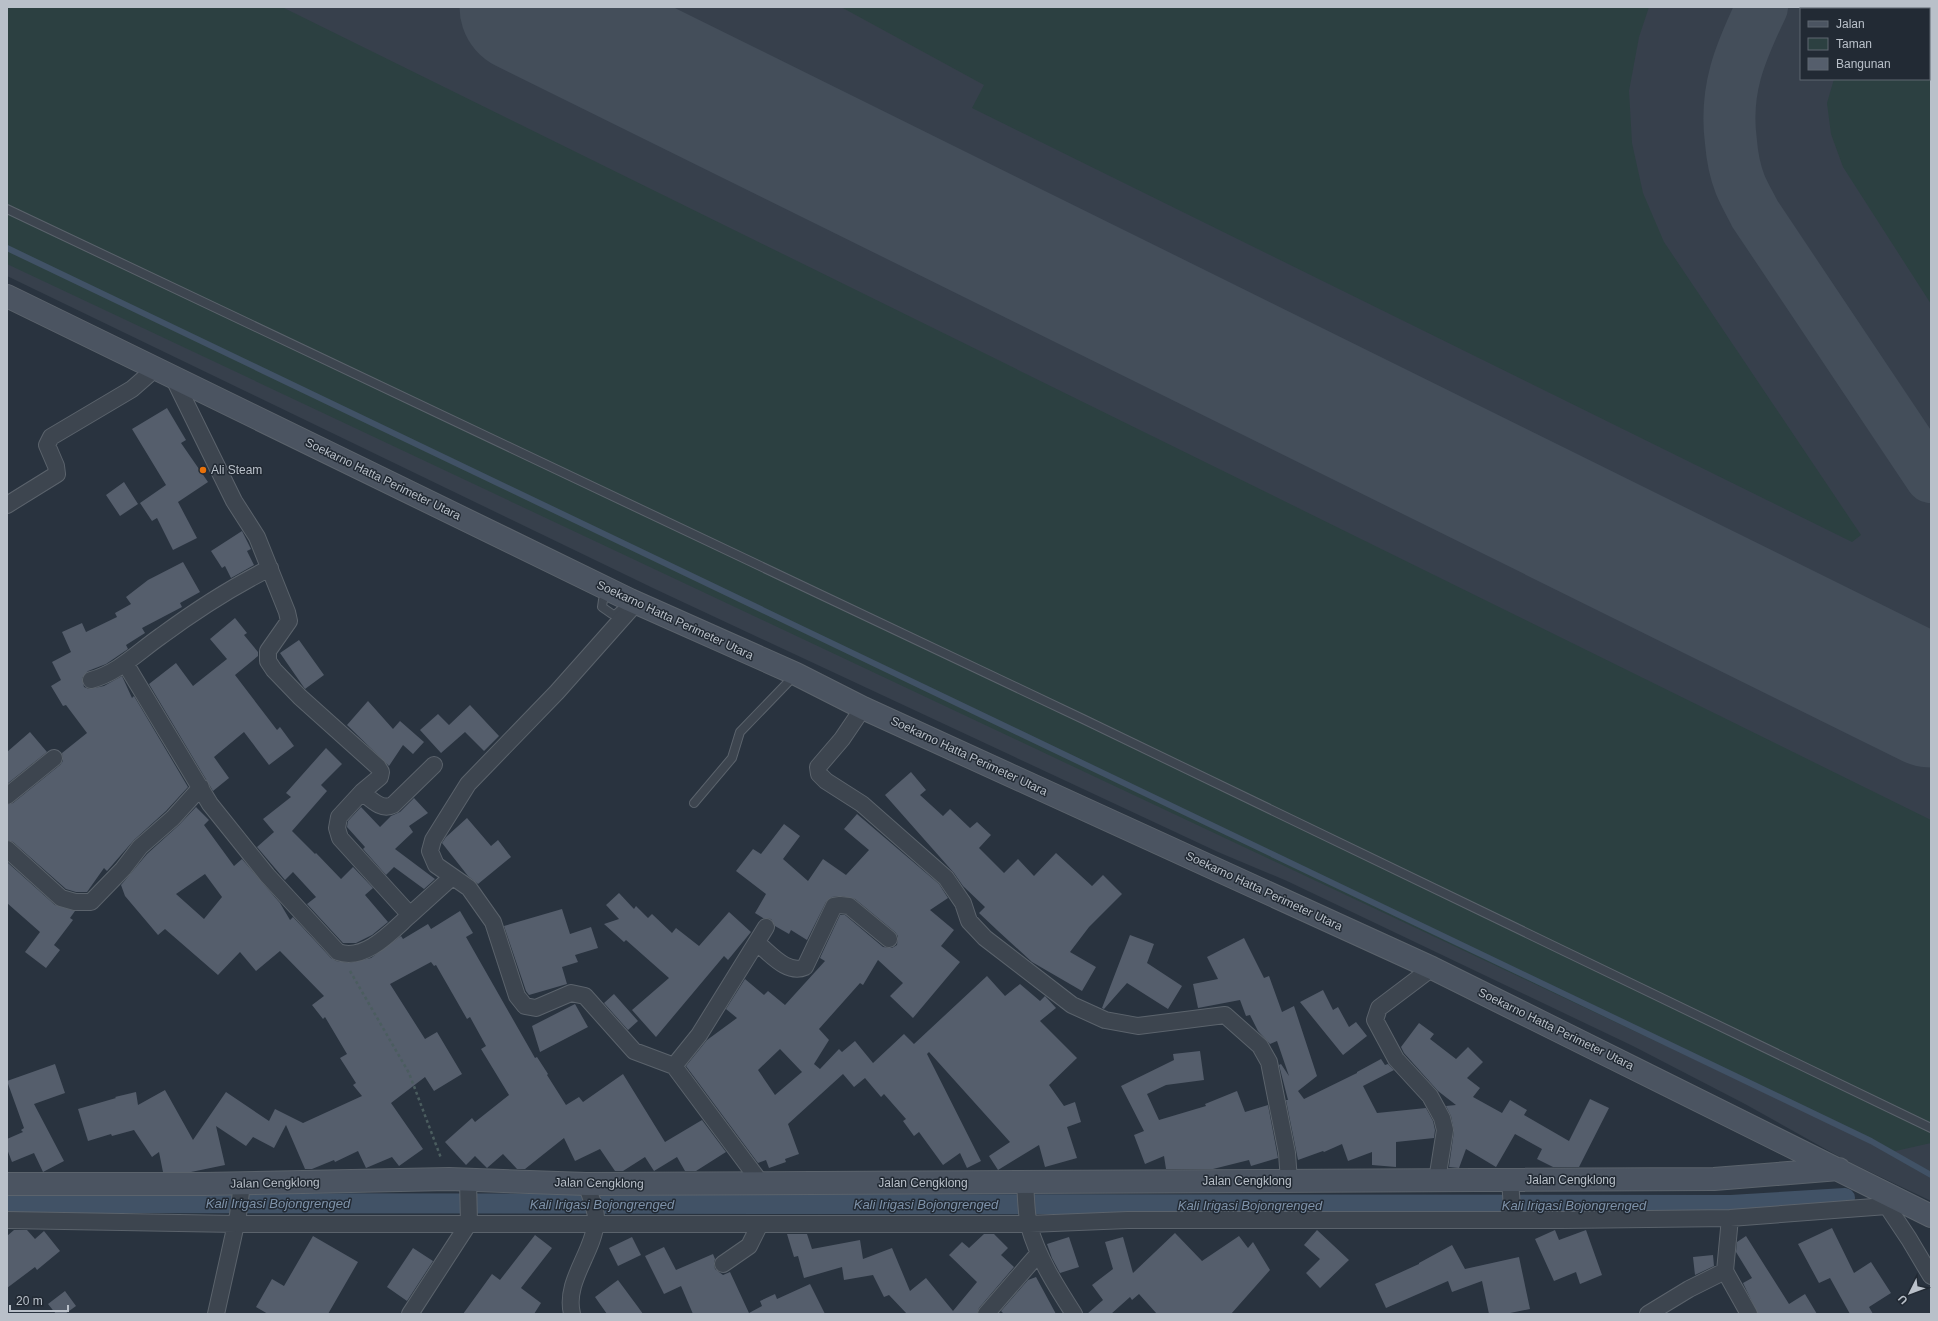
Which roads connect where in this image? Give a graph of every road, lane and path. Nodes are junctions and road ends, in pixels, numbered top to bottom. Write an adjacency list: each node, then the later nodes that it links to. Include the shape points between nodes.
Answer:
1 (7, 209): 27 (lane, via 1076,716)
2 (7, 296): 3 (main road, Soekarno Hatta Perimeter Utara)
3 (152, 365): 4 (main road, Soekarno Hatta Perimeter Utara); 5 (street, via 148,375 132,389 51,437 47,445 57,474)
4 (172, 375): 6 (street, via 234,501 257,537); 7 (main road, Soekarno Hatta Perimeter Utara)
5 (7, 505)
6 (270, 568): 8 (street, via 244,581); 15 (street, via 288,621 268,651 268,661 300,697 378,767 380,777)
7 (624, 605): 9 (main road, Soekarno Hatta Perimeter Utara); 19 (street, via 556,692 468,784 433,840 430,851 436,865)
8 (125, 663): 10 (street, via 114,671); 14 (street)
9 (796, 674): 11 (main road, Soekarno Hatta Perimeter Utara); 17 (lane, via 740,732 732,758)
10 (91, 680)
11 (863, 708): 25 (main road, Soekarno Hatta Perimeter Utara); 30 (street, via 842,739 818,767 826,781 862,804 946,878 963,903 969,921 985,938 1072,1005 1105,1020 1138,1026 1225,1015 1260,1046 1270,1062 1287,1153)
12 (54, 758): 16 (street)
13 (434, 765): 15 (street, via 388,808 382,807)
14 (201, 787): 18 (street, via 173,818 140,847 123,869 90,902 75,902 61,898); 24 (street, via 210,804 267,875)
15 (362, 792): 20 (street, via 339,817 337,828 340,838)
16 (7, 796)
17 (694, 803)
18 (7, 849)
19 (452, 877): 20 (street); 26 (street, via 469,888 493,922 517,996 526,1006 536,1008 570,992 585,996 634,1051)
20 (410, 915): 24 (street, via 382,940 358,954)
21 (766, 927): 23 (street)
22 (889, 939): 23 (street, via 849,906 840,905 834,906 805,967 798,970 788,969)
23 (757, 943): 26 (street, via 699,1035)
24 (340, 953): 31 (path, via 409,1073)
25 (1432, 968): 28 (main road, Soekarno Hatta Perimeter Utara); 29 (street, via 1380,1008 1374,1020 1396,1059 1430,1096 1442,1118 1445,1130)
26 (674, 1066): 32 (street)
27 (1931, 1128)
28 (1839, 1169): 34 (main road, Jalan Cengklong, via 1714,1179); 38 (main road, Soekarno Hatta Perimeter Utara)
29 (1436, 1180): 30 (main road, Jalan Cengklong); 34 (main road, Jalan Cengklong)
30 (1289, 1181): 36 (main road, Jalan Cengklong)
31 (462, 1182): 35 (main road, Jalan Cengklong); 37 (main road, Jalan Cengklong); 46 (street)
32 (761, 1183): 35 (main road, Jalan Cengklong); 36 (main road, Jalan Cengklong)
33 (7, 1184): 37 (main road, Jalan Cengklong)
34 (1510, 1185): 39 (street)
35 (587, 1186): 41 (street)
36 (1025, 1186): 45 (street)
37 (241, 1187): 43 (street)
38 (1889, 1202): 40 (main road, Soekarno Hatta Perimeter Utara); 42 (street); 51 (street)
39 (1512, 1215): 42 (street); 45 (street)
40 (1931, 1216)
41 (596, 1218): 46 (street); 47 (street); 54 (street, via 574,1282 571,1297)
42 (1730, 1218): 50 (street)
43 (237, 1219): 44 (street); 46 (street); 52 (street)
44 (7, 1220)
45 (1029, 1220): 47 (street); 48 (street)
46 (469, 1221): 53 (street)
47 (760, 1224): 49 (street, via 749,1246)
48 (1039, 1253): 55 (street); 56 (street)
49 (723, 1264)
50 (1725, 1271): 57 (street); 58 (street)
51 (1931, 1276)
52 (216, 1314)
53 (410, 1314)
54 (572, 1314)
55 (986, 1314)
56 (1074, 1314)
57 (1648, 1314)
58 (1749, 1314)

